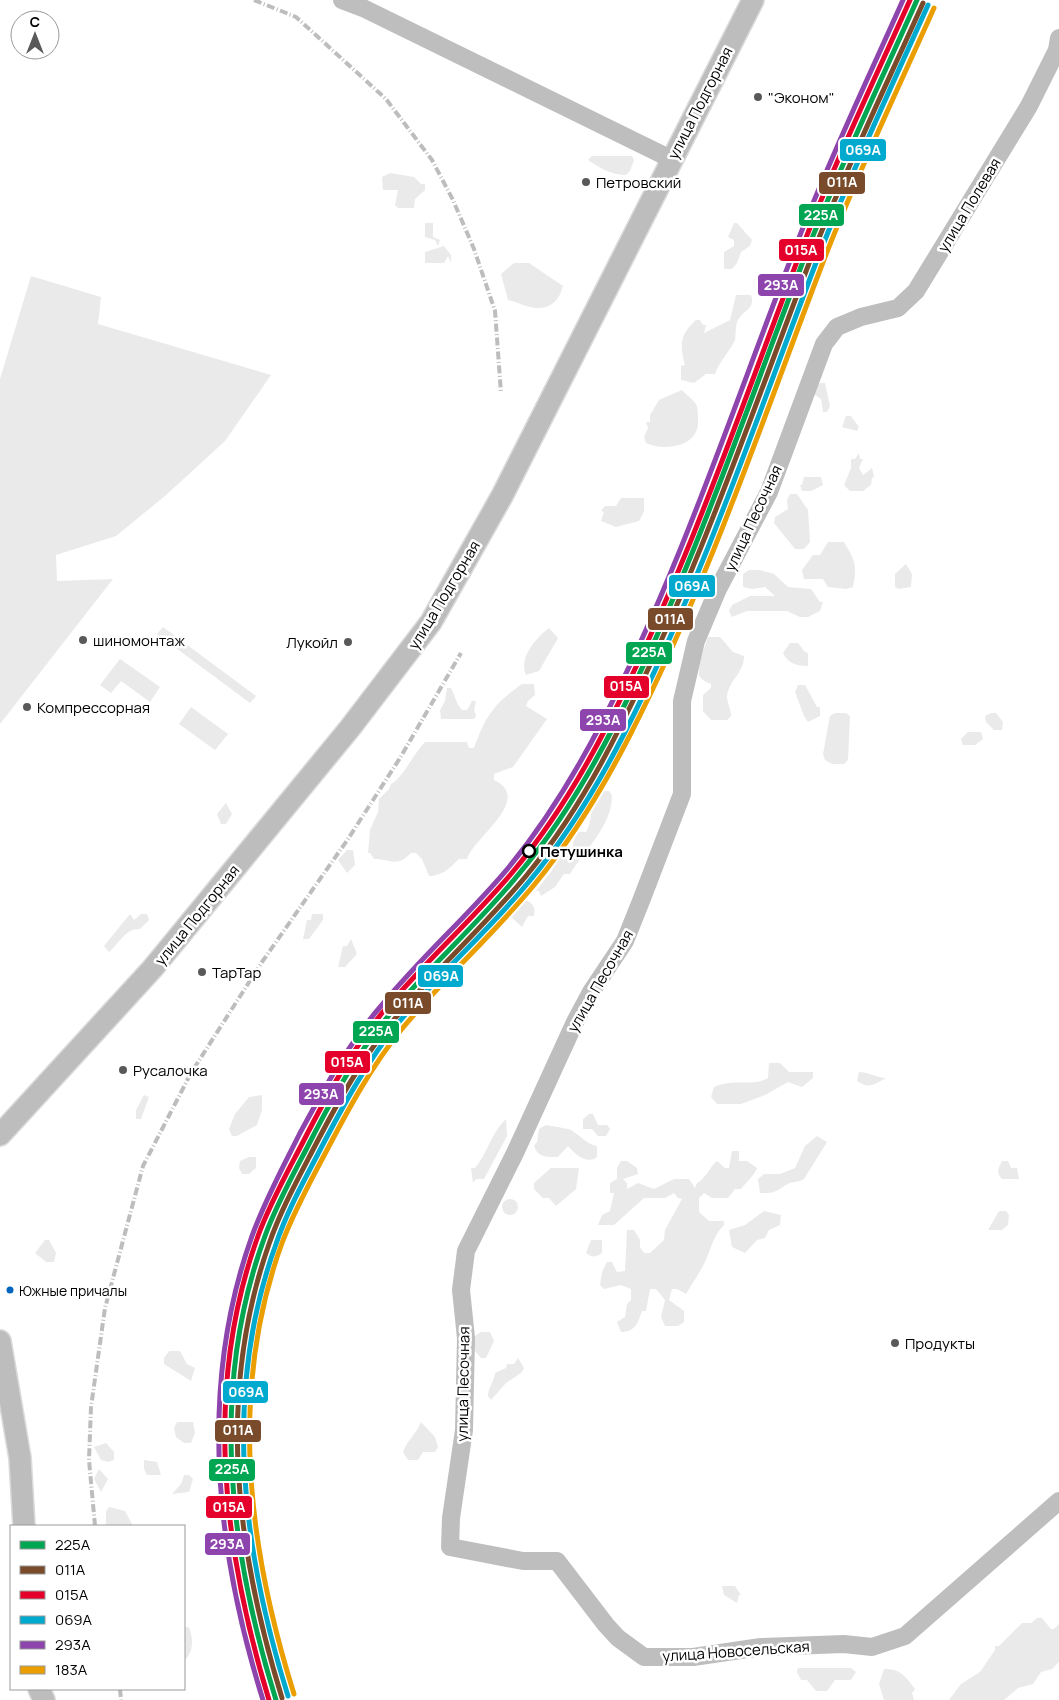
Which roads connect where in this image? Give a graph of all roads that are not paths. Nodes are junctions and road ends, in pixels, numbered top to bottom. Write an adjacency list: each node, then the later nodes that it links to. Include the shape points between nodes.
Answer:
1 (342, 0): 4 (street)
2 (752, 0): 4 (main road, улица Подгорная)
3 (1059, 38): 5 (street, улица Полевая, via 1057,50 1030,106 916,292 898,308)
4 (671, 159): 6 (main road, улица Подгорная, via 502,496 431,622 350,728 153,968)
5 (837, 327): 10 (street, улица Песочная, via 824,344 769,492 718,589 696,641 682,701 682,794 641,902 625,941 575,1022 466,1251 461,1290 466,1338 464,1430 450,1547)
6 (0, 1135)
7 (0, 1341): 9 (main road, via 20,1458)
8 (1059, 1501): 10 (street, улица Новосельская, via 904,1636 872,1647 844,1644 761,1647 693,1657 644,1657 606,1625 557,1561)
9 (24, 1525)
10 (523, 1561)

